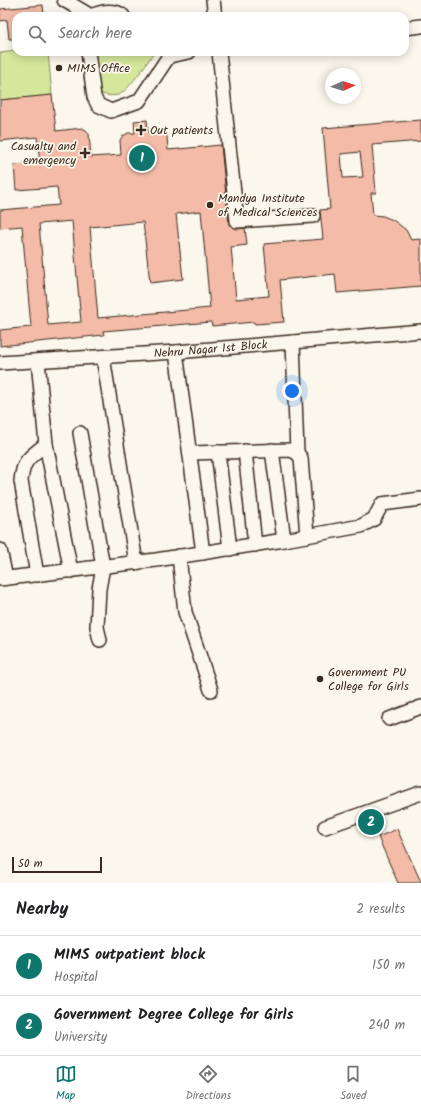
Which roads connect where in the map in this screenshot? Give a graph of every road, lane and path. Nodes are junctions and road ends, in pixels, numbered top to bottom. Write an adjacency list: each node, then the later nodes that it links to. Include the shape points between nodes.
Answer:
1 (64, 0): 3 (street)
2 (213, 0): 4 (street)
3 (84, 12)
4 (214, 12)
5 (421, 26): 6 (street)
6 (409, 28)
7 (89, 56): 8 (street, via 94,97 98,105 112,111 139,101)
8 (166, 56)
9 (218, 56): 10 (street, via 237,220)
10 (313, 216)
11 (421, 331): 12 (street, Nehru Nagar 1st Block)
12 (293, 342): 13 (street, Nehru Nagar 1st Block); 23 (street)
13 (176, 352): 14 (street, Nehru Nagar 1st Block); 22 (street)
14 (103, 357): 15 (street, Nehru Nagar 1st Block); 32 (street)
15 (38, 361): 16 (street, Nehru Nagar 1st Block); 18 (street)
16 (0, 363)
17 (80, 433): 33 (street)
18 (46, 444): 34 (street); 35 (street, via 27,459 22,469 21,480)
19 (272, 450): 20 (street); 23 (street, via 291,450); 26 (street)
20 (245, 451): 21 (street); 27 (street)
21 (218, 452): 22 (street); 28 (street)
22 (190, 453): 30 (street)
23 (297, 453): 25 (street, via 301,458)
24 (421, 499): 25 (street, via 382,504 374,519 361,526)
25 (307, 536): 26 (street)
26 (284, 540): 27 (street)
27 (255, 545): 28 (street)
28 (230, 548): 30 (street)
29 (0, 550): 36 (street)
30 (203, 553): 31 (street)
31 (179, 556): 32 (street); 38 (street, via 184,612)
32 (136, 563): 33 (street)
33 (103, 567): 34 (street); 37 (street, via 97,627)
34 (71, 571): 35 (street)
35 (37, 575): 36 (street)
36 (3, 578)
37 (100, 640)
38 (211, 690)
39 (421, 707): 40 (street)
40 (389, 719)
41 (421, 793): 42 (street)
42 (325, 827)

